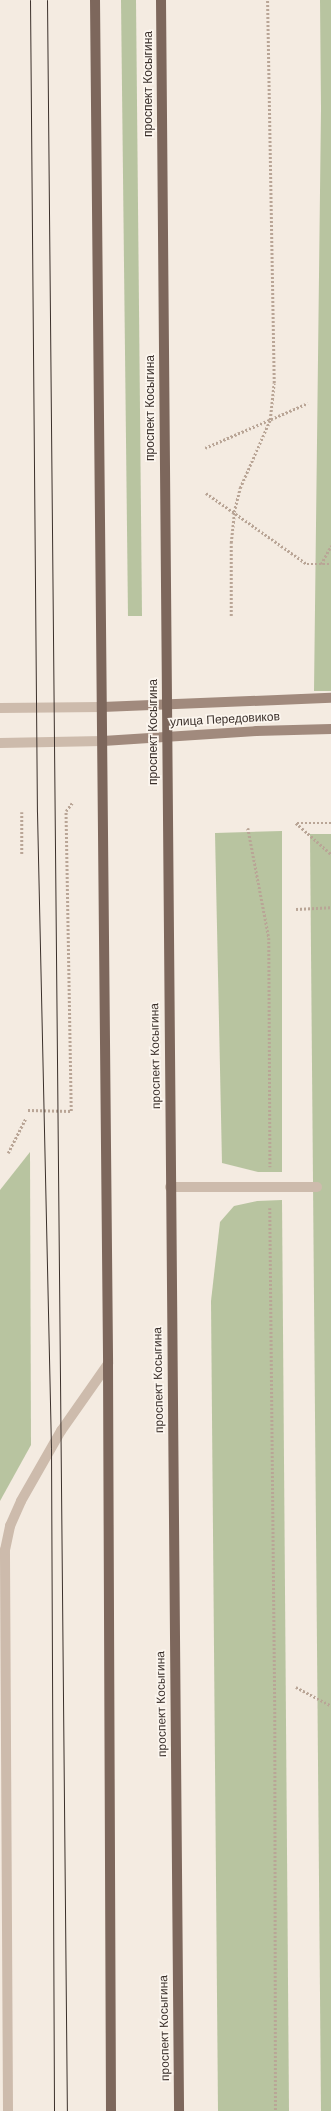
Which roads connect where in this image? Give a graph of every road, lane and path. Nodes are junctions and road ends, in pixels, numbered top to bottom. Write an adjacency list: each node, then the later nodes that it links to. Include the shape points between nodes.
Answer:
1 (95, 0): 15 (main road)
2 (161, 0): 14 (main road, проспект Косыгина)
3 (267, 0): 5 (path, via 274,383)
4 (308, 403): 5 (path)
5 (270, 420): 6 (path); 8 (path, via 240,488)
6 (205, 448)
7 (206, 493): 8 (path)
8 (234, 512): 10 (path, via 307,564); 12 (path, via 230,543)
9 (331, 546): 10 (path)
10 (320, 564): 11 (path)
11 (331, 564)
12 (231, 616)
13 (331, 698): 14 (main road, улица Передовиков)
14 (167, 703): 15 (main road, улица Передовиков); 18 (main road, проспект Косыгина)
15 (102, 707): 16 (street, улица Передовиков); 19 (main road)
16 (0, 708)
17 (331, 729): 18 (main road, улица Передовиков)
18 (167, 736): 19 (main road, улица Передовиков); 32 (main road, проспект Косыгина)
19 (103, 741): 20 (street, улица Передовиков); 35 (main road)
20 (0, 742)
21 (72, 803): 29 (path, via 66,811 71,1111)
22 (22, 812): 26 (path)
23 (331, 823): 25 (path, via 296,823)
24 (248, 828): 33 (path, via 269,938)
25 (331, 854)
26 (22, 855)
27 (331, 907): 28 (path)
28 (296, 909)
29 (28, 1110)
30 (25, 1119): 31 (path)
31 (8, 1153)
32 (170, 1187): 33 (street); 42 (main road, проспект Косыгина)
33 (270, 1187): 34 (street); 43 (path)
34 (317, 1187)
35 (108, 1364): 36 (street, via 61,1431 21,1501); 41 (main road)
36 (2, 1550): 39 (street)
37 (296, 1687): 38 (path)
38 (331, 1706)
39 (3, 1913): 40 (street)
40 (8, 2111)
41 (111, 2111)
42 (179, 2111)
43 (276, 2111)

